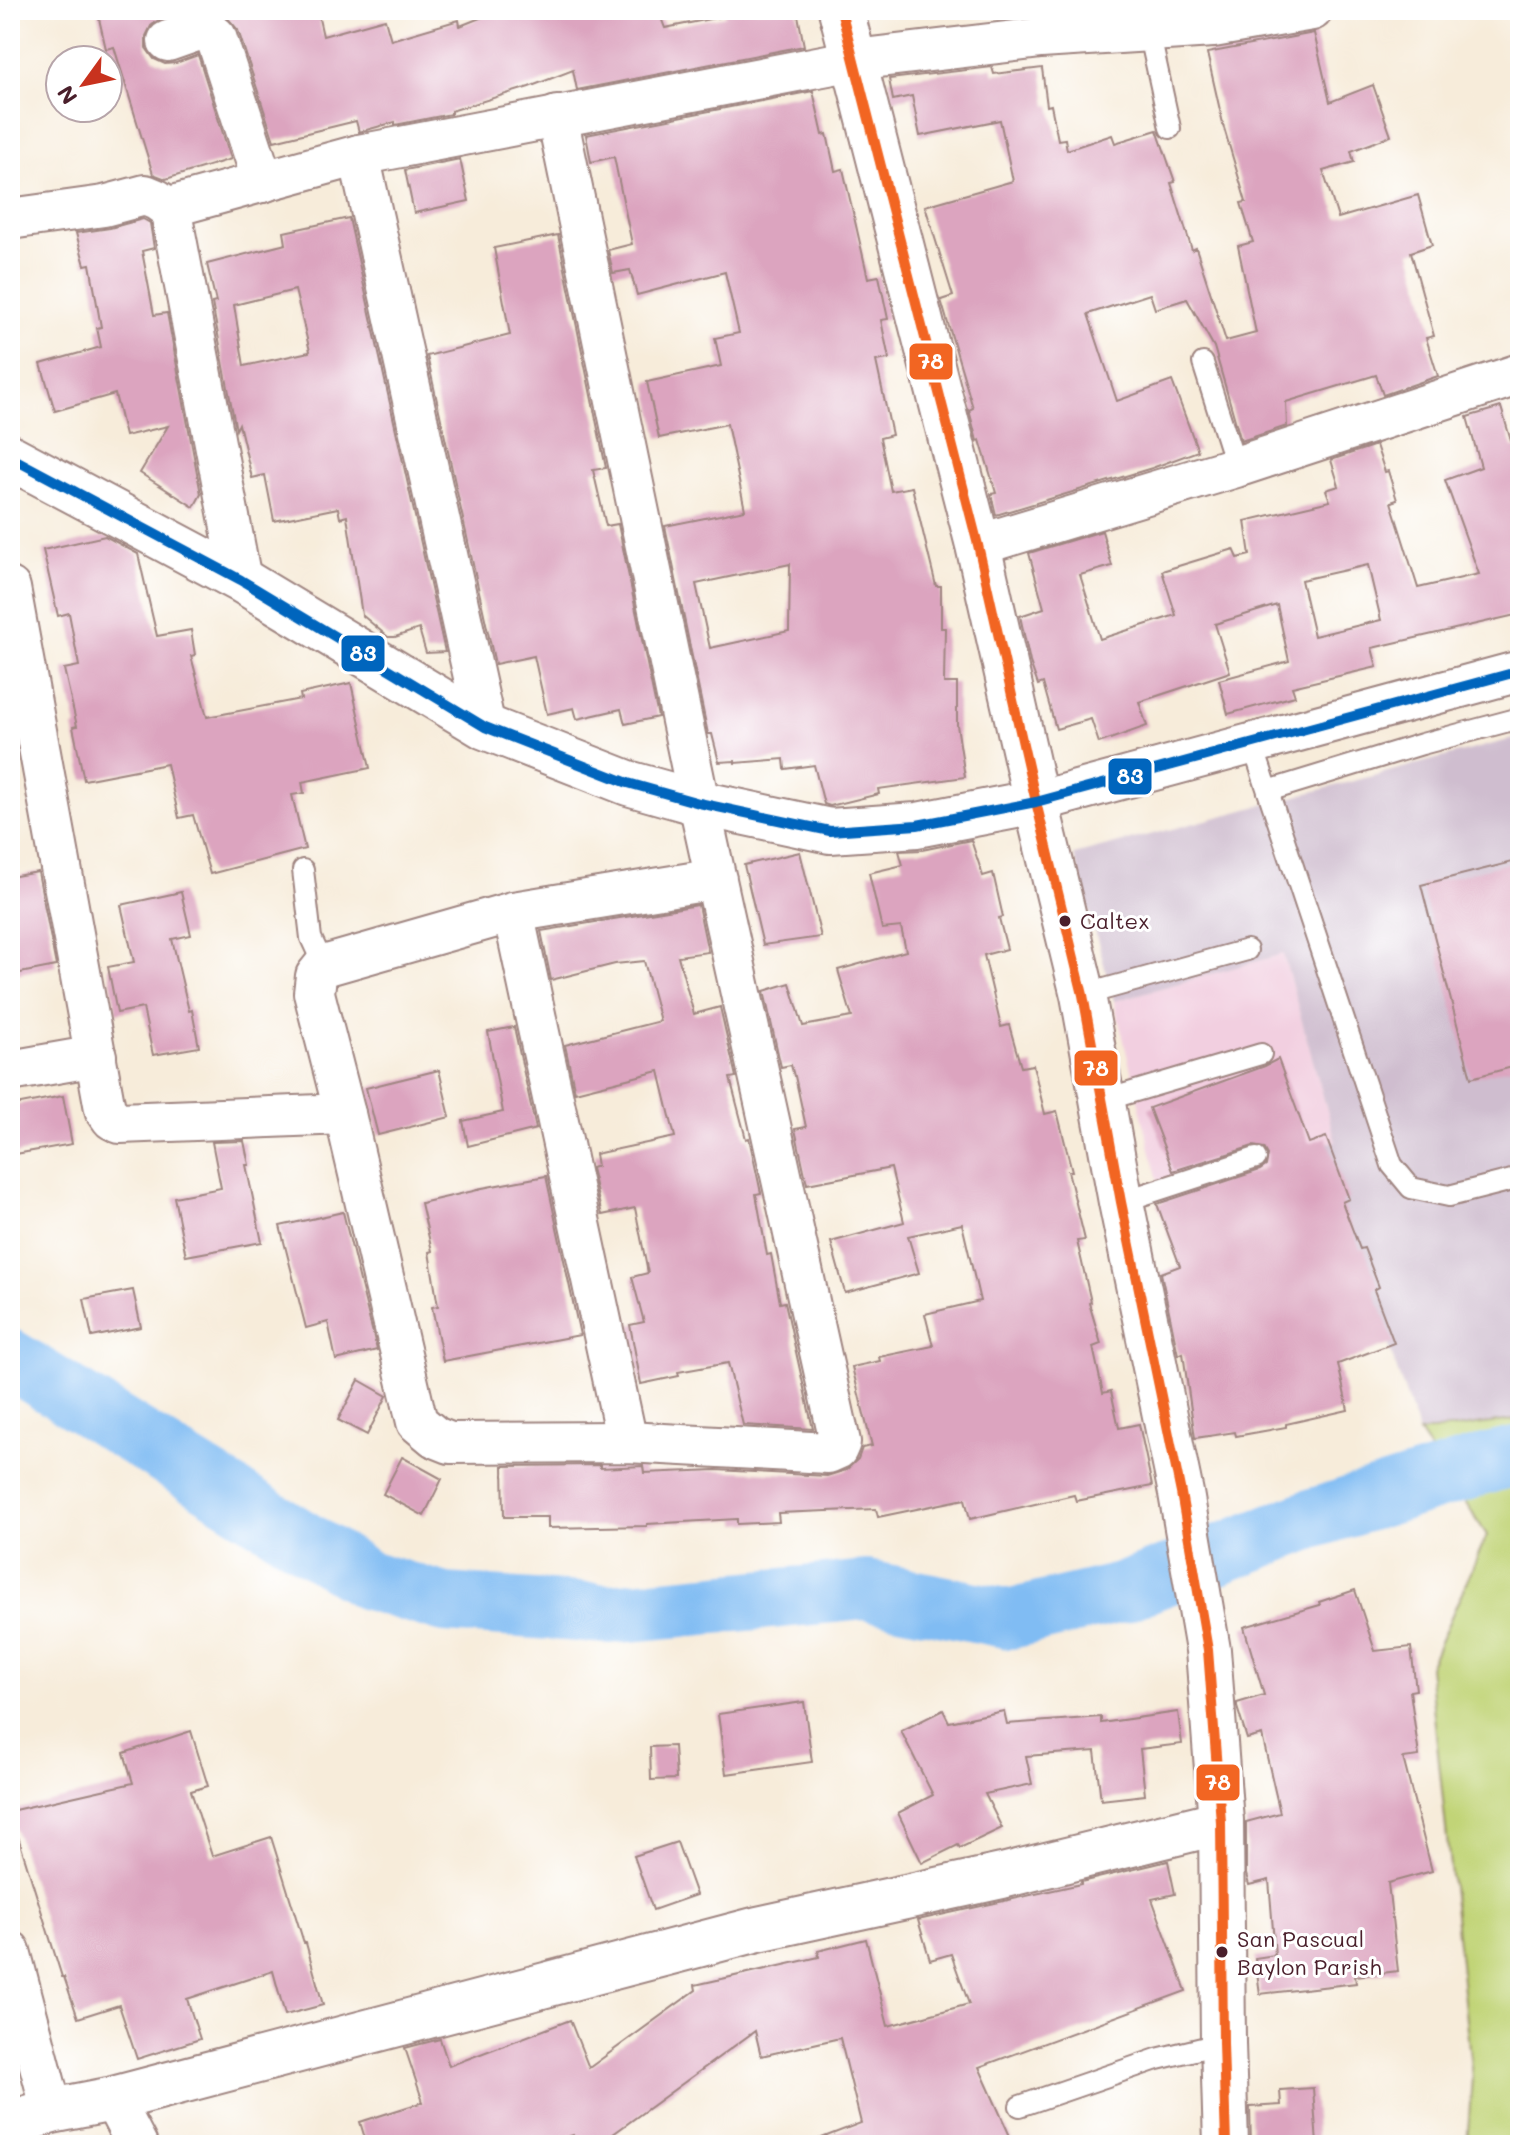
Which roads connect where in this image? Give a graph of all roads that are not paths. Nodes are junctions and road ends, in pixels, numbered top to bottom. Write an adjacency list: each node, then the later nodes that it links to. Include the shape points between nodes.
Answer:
1 (841, 10): 5 (street)
2 (1312, 10): 3 (street, via 1213,27)
3 (1149, 31): 5 (street); 7 (lane)
4 (168, 41): 9 (street, via 205,28 216,37)
5 (854, 60): 6 (street); 16 (street)
6 (557, 116): 8 (street); 26 (street)
7 (1170, 128)
8 (359, 155): 9 (street); 22 (street)
9 (263, 182): 10 (street)
10 (171, 210): 11 (street, via 145,195); 17 (street)
11 (10, 219)
12 (1203, 363): 15 (lane)
13 (1520, 374): 15 (street)
14 (10, 457): 17 (street)
15 (1236, 467): 16 (street)
16 (978, 545): 25 (street)
17 (241, 580): 22 (street)
18 (11, 597): 20 (street)
19 (1520, 671): 23 (street)
20 (21, 706): 34 (street)
21 (1520, 718): 24 (lane)
22 (485, 727): 26 (street, via 628,783)
23 (1252, 743): 24 (lane); 25 (street)
24 (1268, 791): 39 (lane, via 1392,1165 1411,1188 1449,1196)
25 (1036, 802): 26 (street, via 917,825 830,831); 32 (street)
26 (699, 803): 28 (street)
27 (303, 870): 31 (lane, via 311,938)
28 (716, 879): 29 (street); 41 (street, via 840,1442 828,1453)
29 (513, 912): 31 (street); 41 (street)
30 (1247, 950): 32 (lane)
31 (324, 966): 37 (street, via 316,976 314,993)
32 (1083, 995): 36 (street)
33 (1261, 1054): 36 (lane)
34 (96, 1056): 35 (street); 37 (street, via 105,1109 120,1123)
35 (10, 1071)
36 (1102, 1101): 40 (street)
37 (345, 1114): 41 (street, via 417,1422 450,1443)
38 (1256, 1158): 40 (lane)
39 (1520, 1178)
40 (1121, 1202): 42 (street, via 1208,1650)
41 (627, 1442)
42 (1221, 1822): 44 (street); 45 (street, via 758,1929)
43 (10, 1951): 47 (street)
44 (1223, 2043): 46 (lane, via 1157,2059); 50 (street)
45 (113, 2099): 47 (street); 49 (street)
46 (1020, 2106)
47 (52, 2111): 48 (street)
48 (10, 2123)
49 (137, 2145)
50 (1226, 2145)

